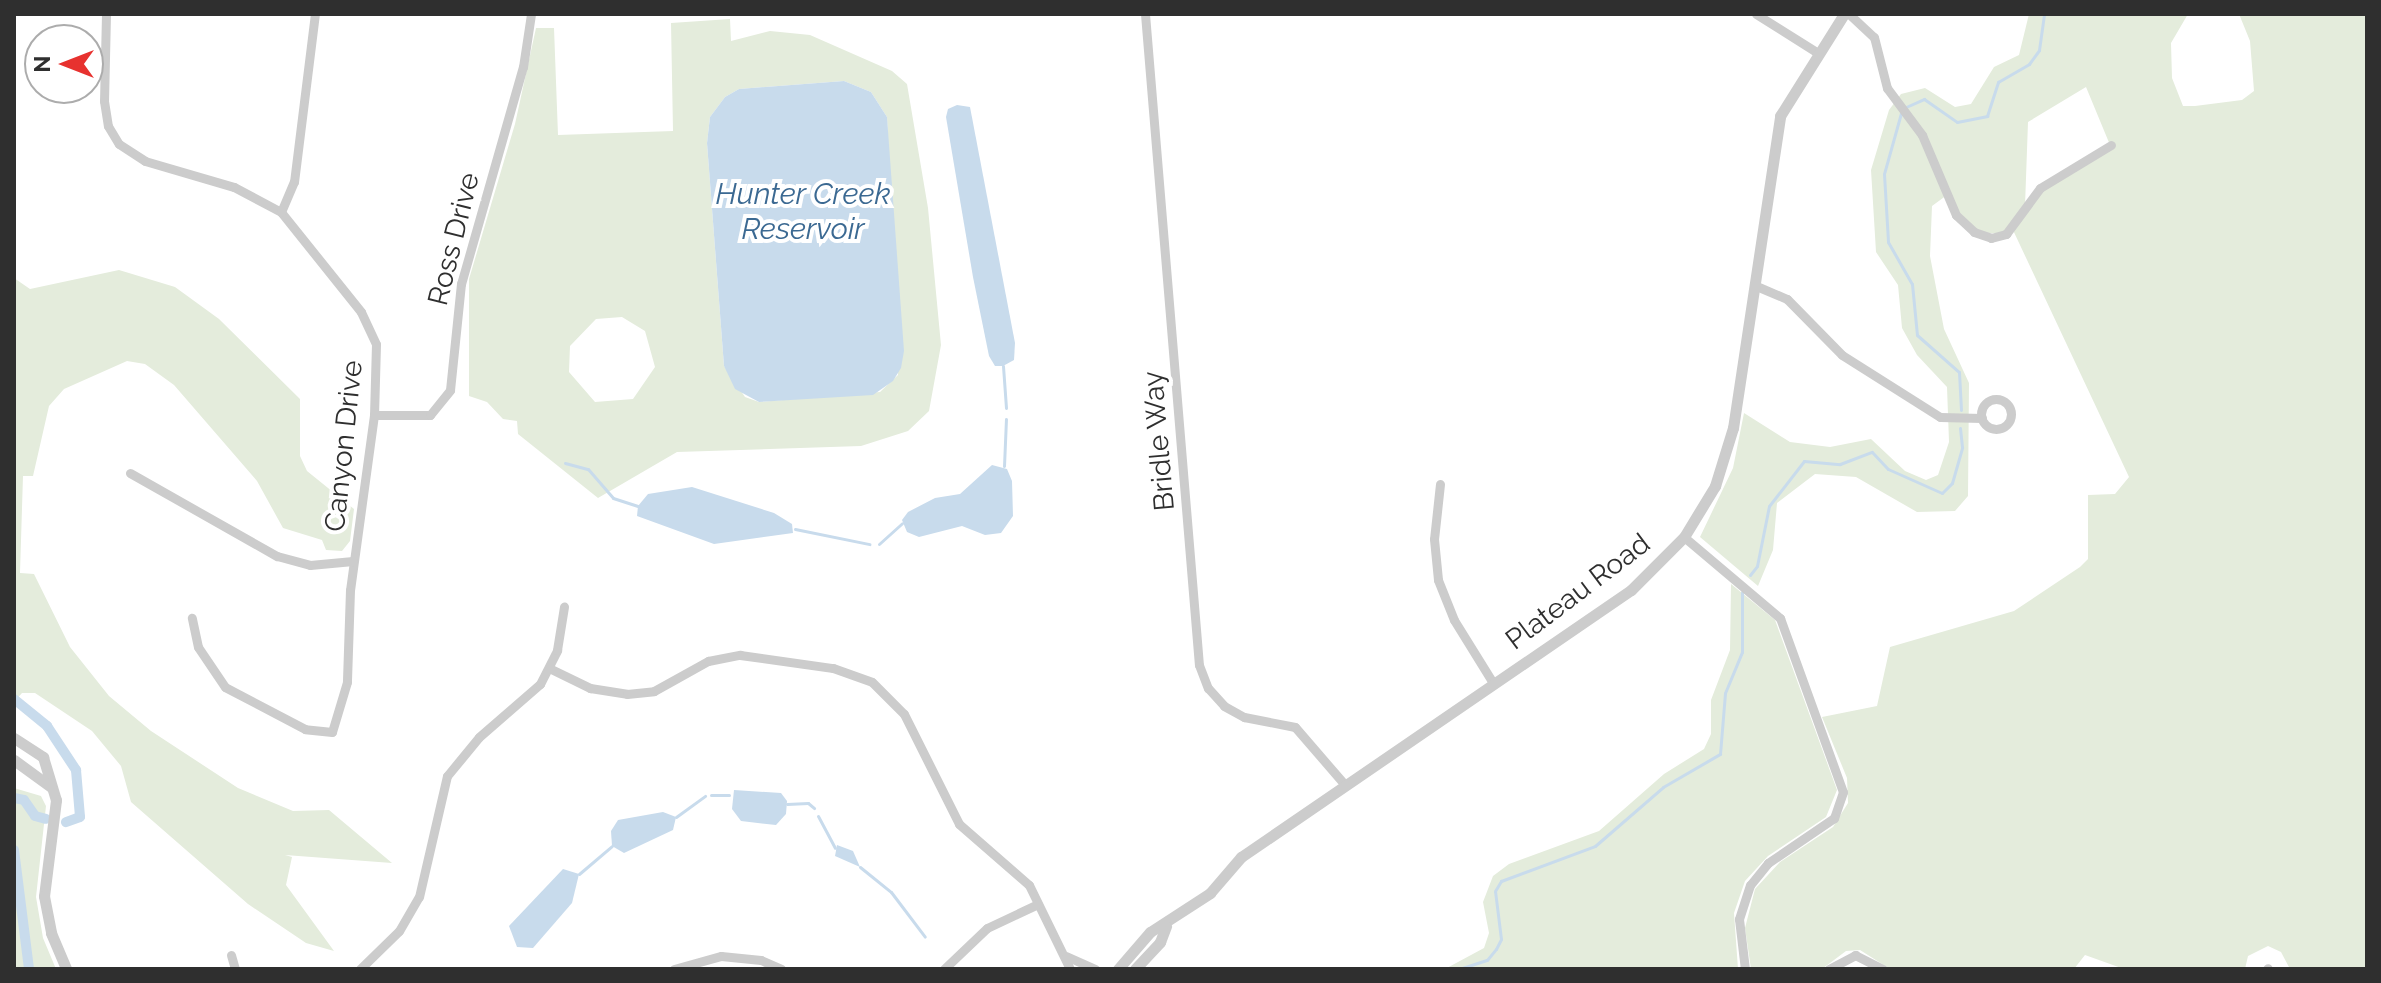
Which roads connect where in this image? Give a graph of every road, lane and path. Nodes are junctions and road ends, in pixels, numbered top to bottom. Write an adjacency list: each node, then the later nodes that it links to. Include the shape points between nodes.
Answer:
1 (106, 14): 9 (street, Canyon Drive, via 106,115 119,144 145,161 234,187)
2 (315, 14): 9 (street, via 294,182)
3 (531, 14): 11 (street, Ross Drive, via 523,67 461,284 450,390 430,415)
4 (1145, 14): 23 (street, Bridle Way, via 1199,665 1208,688 1224,706 1244,717 1295,727)
5 (1756, 14): 7 (street)
6 (1846, 14): 7 (street, Plateau Road); 8 (street, via 1874,37 1887,88 1922,135 1956,215 1974,232 1991,238 2006,234 2040,188)
7 (1818, 53): 10 (street, Plateau Road, via 1780,116)
8 (2111, 145)
9 (281, 212): 11 (street, Canyon Drive, via 373,334 378,367)
10 (1754, 285): 12 (street, via 1796,306 1842,355 1940,417); 15 (street, Plateau Road, via 1728,449 1715,486)
11 (374, 415): 16 (street, Canyon Drive)
12 (1982, 418)
13 (130, 473): 16 (street, via 277,556 310,565)
14 (1440, 484): 20 (street, via 1434,539 1438,580 1457,627)
15 (1684, 537): 20 (street, Plateau Road, via 1644,580); 39 (street, via 1780,618 1843,792 1834,818 1776,857 1750,885 1739,919)
16 (353, 561): 18 (street, Canyon Drive, via 346,691 328,734 305,729 225,687 198,647)
17 (564, 607): 19 (street)
18 (192, 618)
19 (549, 668): 25 (street, via 590,688 627,694 654,691 708,661 740,655 860,676 900,707 959,824 1021,876); 31 (street, via 534,691 479,737 453,767 438,800 419,897 399,931)
20 (1493, 683): 23 (street, Plateau Road)
21 (14, 738): 24 (street, via 43,757)
22 (14, 760): 24 (street)
23 (1345, 785): 26 (street, Plateau Road, via 1241,857 1210,893)
24 (54, 790): 29 (street, via 57,816 45,872 45,907)
25 (1038, 904): 28 (street); 34 (street, via 987,928)
26 (1166, 926): 37 (street, Plateau Road, via 1150,932); 38 (street, Plateau Road, via 1160,942)
27 (231, 955): 30 (street)
28 (1066, 956): 35 (street); 36 (street)
29 (66, 969)
30 (235, 969)
31 (360, 969)
32 (674, 969): 33 (street, via 708,957 735,956)
33 (781, 969)
34 (944, 969)
35 (1070, 969)
36 (1095, 969)
37 (1118, 969)
38 (1135, 969)
39 (1745, 969)
40 (1829, 969): 41 (street, via 1855,955)
41 (1883, 969)

